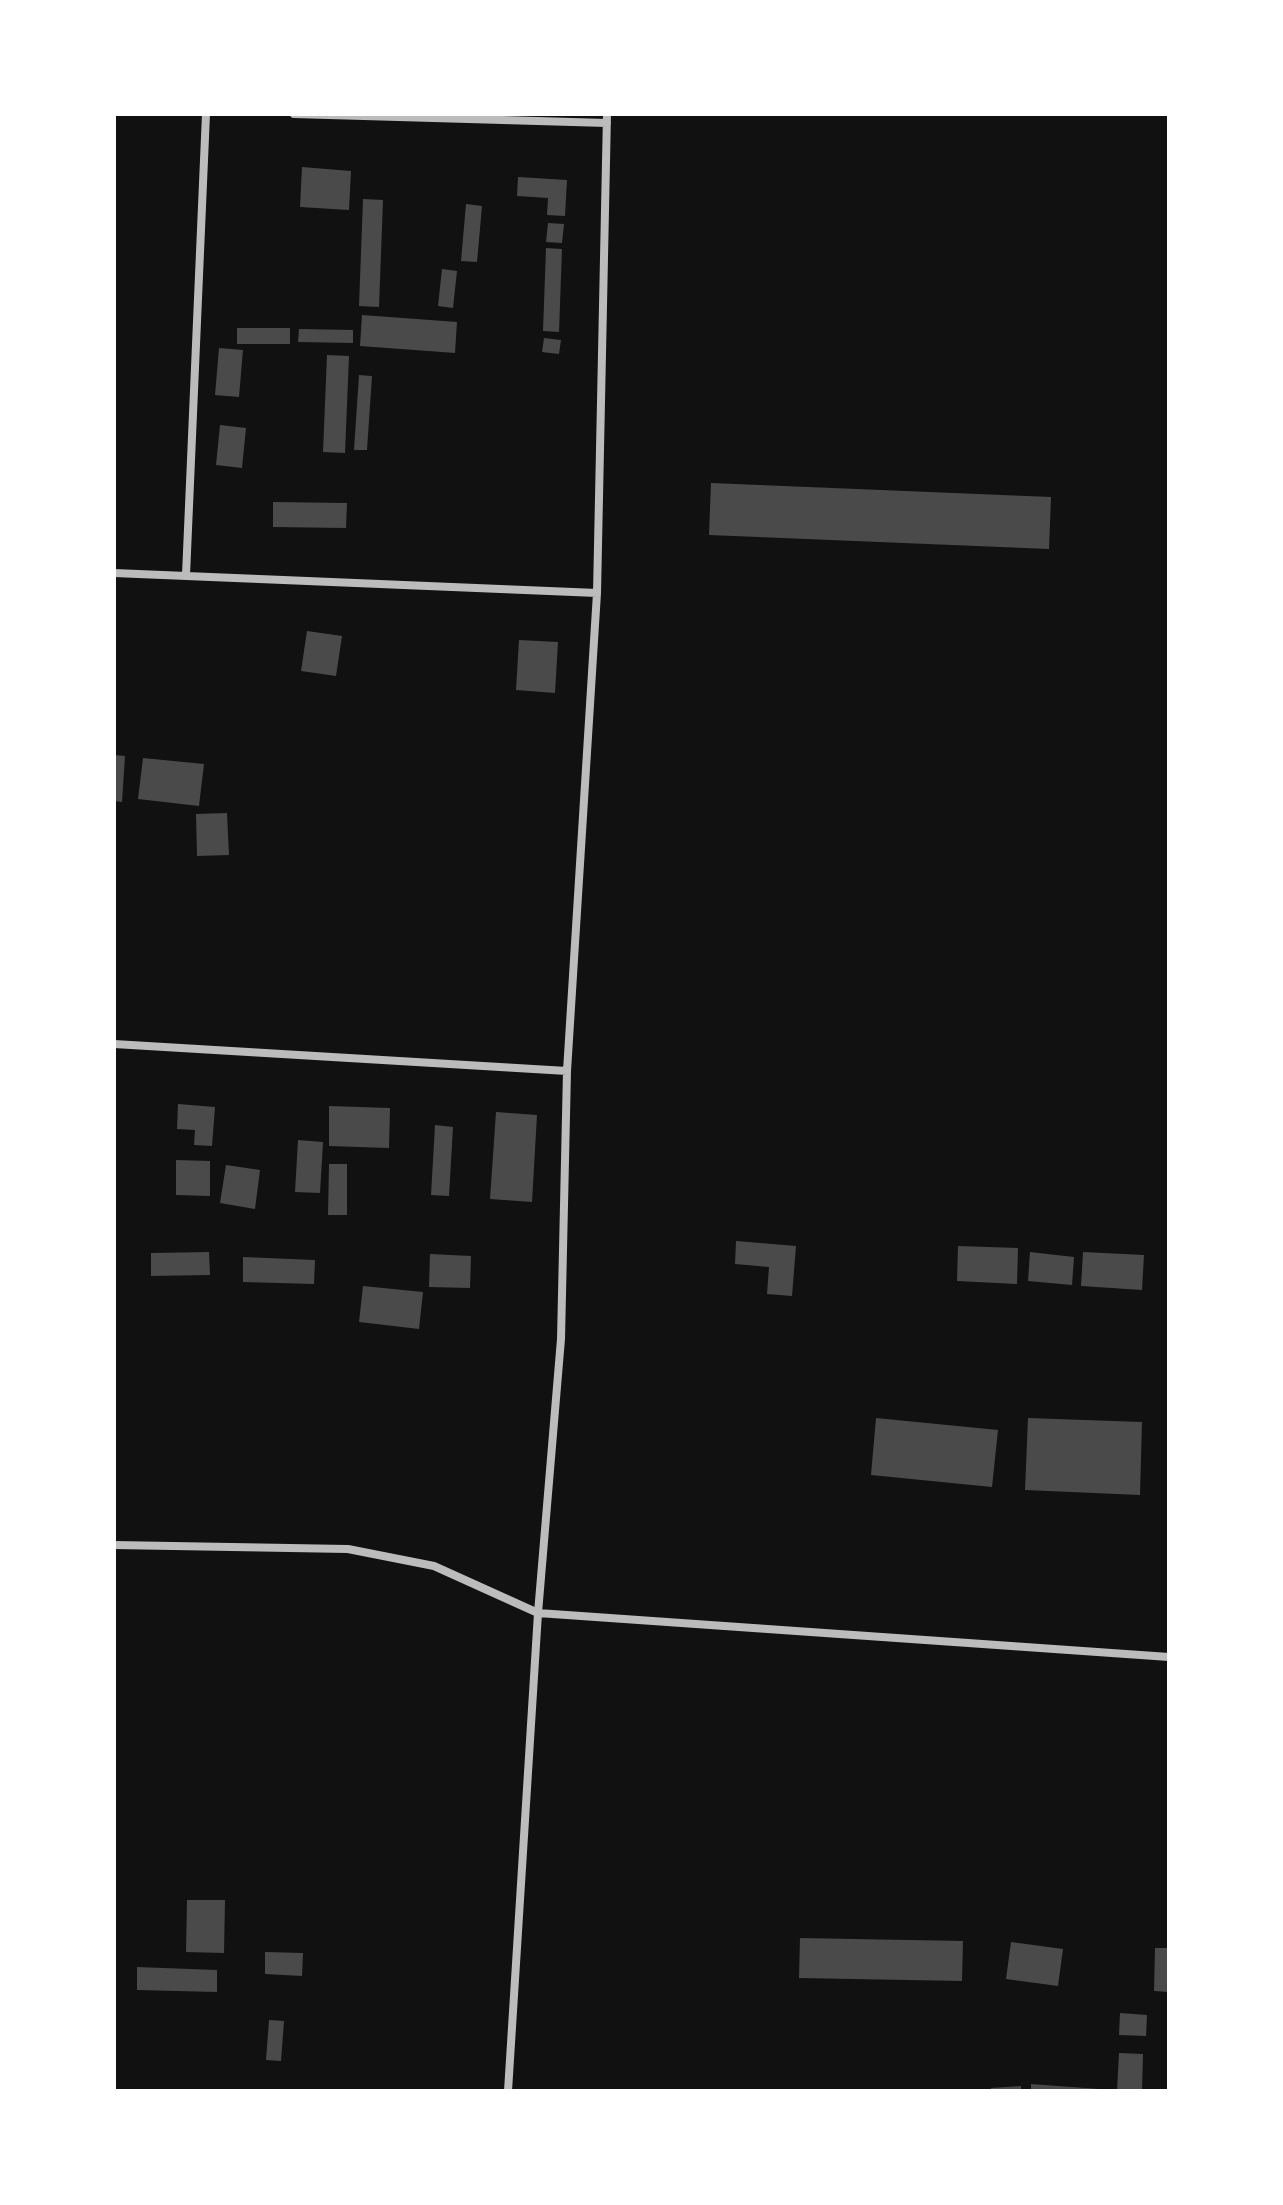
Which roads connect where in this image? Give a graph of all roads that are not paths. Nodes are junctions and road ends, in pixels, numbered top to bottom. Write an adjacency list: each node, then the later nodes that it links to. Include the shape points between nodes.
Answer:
1 (206, 114): 5 (street)
2 (294, 114): 3 (street)
3 (607, 118): 6 (street)
4 (114, 573): 5 (street)
5 (186, 575): 6 (street)
6 (597, 593): 8 (street)
7 (114, 1044): 8 (street)
8 (567, 1071): 10 (street, via 561,1339)
9 (114, 1545): 10 (street, via 348,1549 434,1566)
10 (538, 1613): 11 (street); 12 (street)
11 (1169, 1657)
12 (508, 2091)

